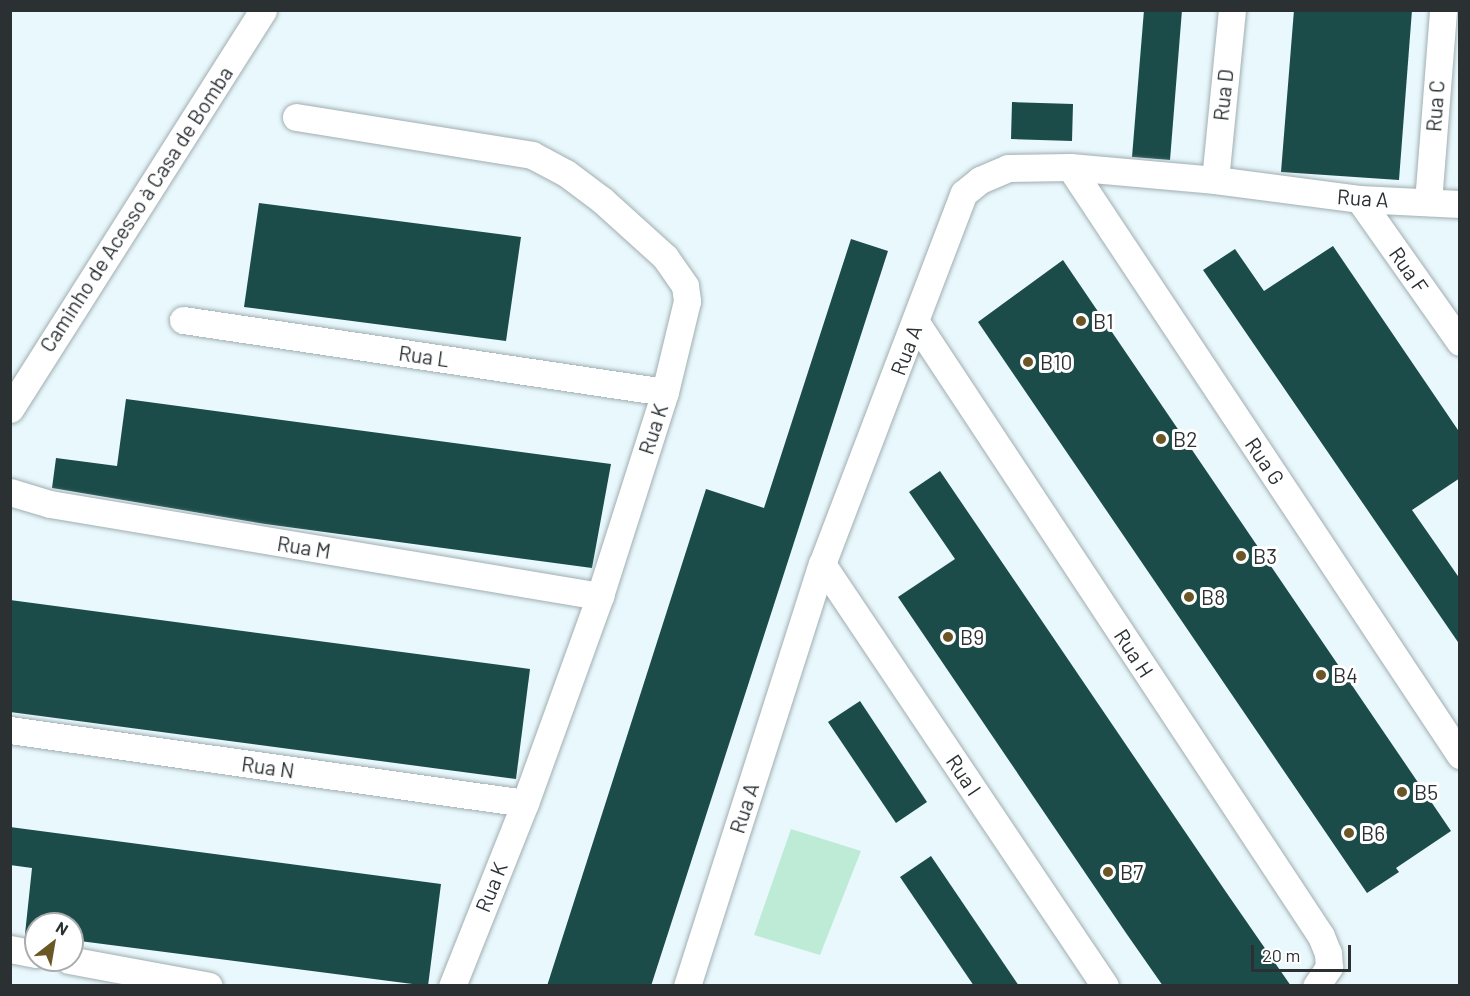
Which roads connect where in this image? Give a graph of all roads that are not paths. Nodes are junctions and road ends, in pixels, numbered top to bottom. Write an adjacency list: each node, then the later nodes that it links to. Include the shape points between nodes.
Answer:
1 (263, 10): 14 (street, Caminho de Acesso à Casa de Bomba)
2 (1232, 10): 6 (street, Rua D)
3 (1443, 10): 8 (street, Rua C)
4 (296, 117): 13 (street, Rua K, via 532,155 566,173 665,257 685,286 687,301)
5 (1070, 167): 6 (street, Rua A); 11 (street, Rua A, via 1008,168 980,180 964,193); 19 (street, Rua G)
6 (1215, 180): 7 (street, Rua A)
7 (1359, 199): 8 (street, Rua A); 12 (street, Rua F)
8 (1428, 202): 9 (street, Rua A)
9 (1460, 204)
10 (183, 320): 13 (street, Rua L)
11 (917, 324): 16 (street, Rua A); 26 (street, Rua H, via 1321,936 1329,968)
12 (1460, 342)
13 (665, 392): 17 (street, Rua K)
14 (10, 409)
15 (10, 492): 17 (street, Rua M, via 50,504)
16 (822, 564): 24 (street, Rua A); 25 (street, Rua I)
17 (600, 596): 20 (street, Rua K)
18 (10, 730): 20 (street, Rua N)
19 (1460, 755)
20 (525, 803): 23 (street, Rua K)
21 (84, 963): 22 (street)
22 (209, 986)
23 (452, 986)
24 (687, 986)
25 (1105, 986)
26 (1316, 986)

